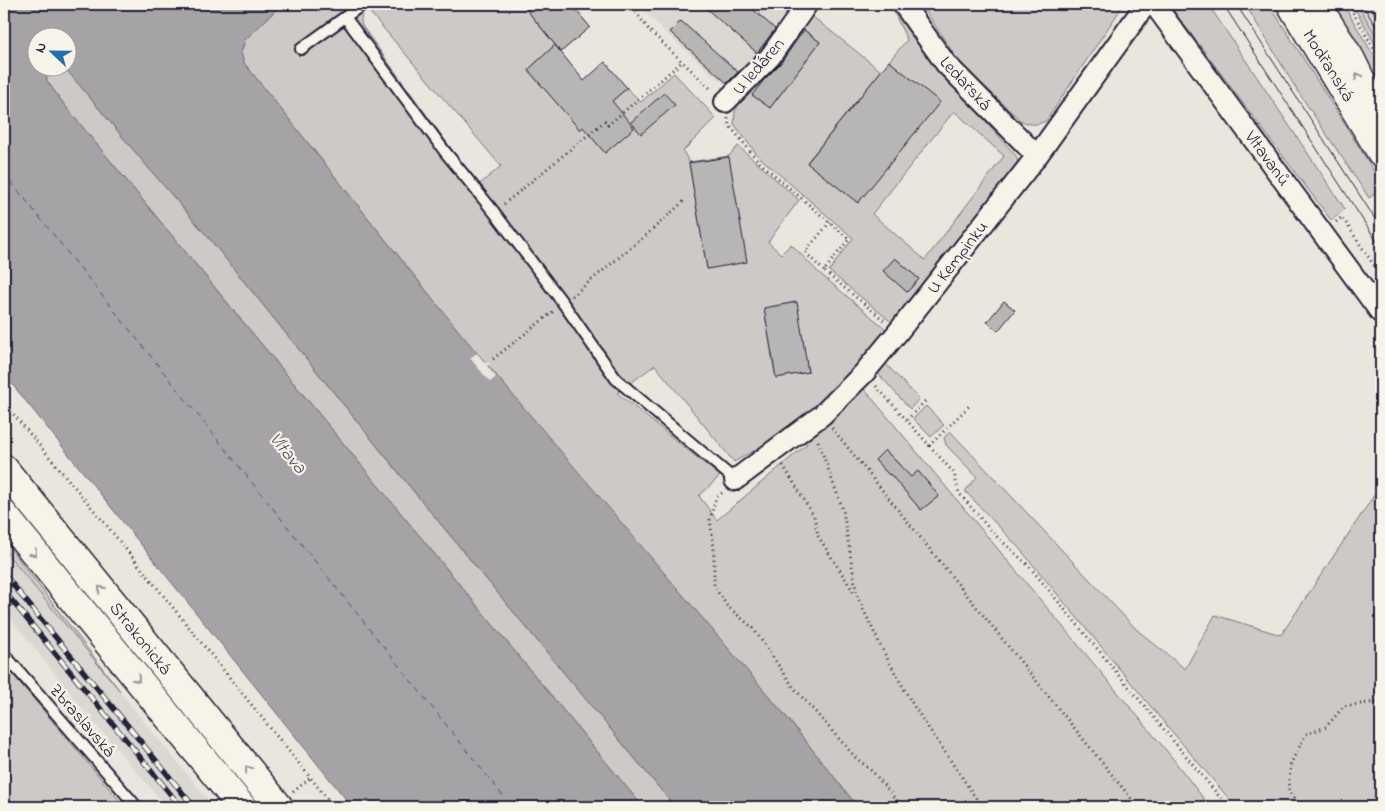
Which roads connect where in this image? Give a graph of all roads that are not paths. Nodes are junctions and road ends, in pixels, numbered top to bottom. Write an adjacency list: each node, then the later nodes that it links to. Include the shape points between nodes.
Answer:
1 (363, 4): 8 (lane)
2 (807, 4): 10 (street, U ledáren, via 770,57)
3 (903, 4): 12 (street, Ledařská, via 946,64)
4 (1146, 4): 12 (street, U Kempinku)
5 (1154, 4): 14 (street, Vltavanů)
6 (1291, 4): 13 (main road, Modřanská)
7 (1316, 4): 11 (main road, Modřanská, one-way to 7, via 1350,58)
8 (345, 17): 9 (lane); 16 (lane, via 563,303 616,379)
9 (301, 49)
10 (725, 102)
11 (1381, 119)
12 (1037, 156): 16 (street, U Kempinku, via 864,372 817,420)
13 (1381, 158)
14 (1381, 312)
15 (4, 470): 21 (main road, Strakonická, one-way to 15)
16 (736, 480)
17 (4, 515): 20 (main road, Strakonická, one-way to 20)
18 (4, 654): 19 (lane, Zbraslavská)
19 (137, 807)
20 (242, 807)
21 (278, 807)

